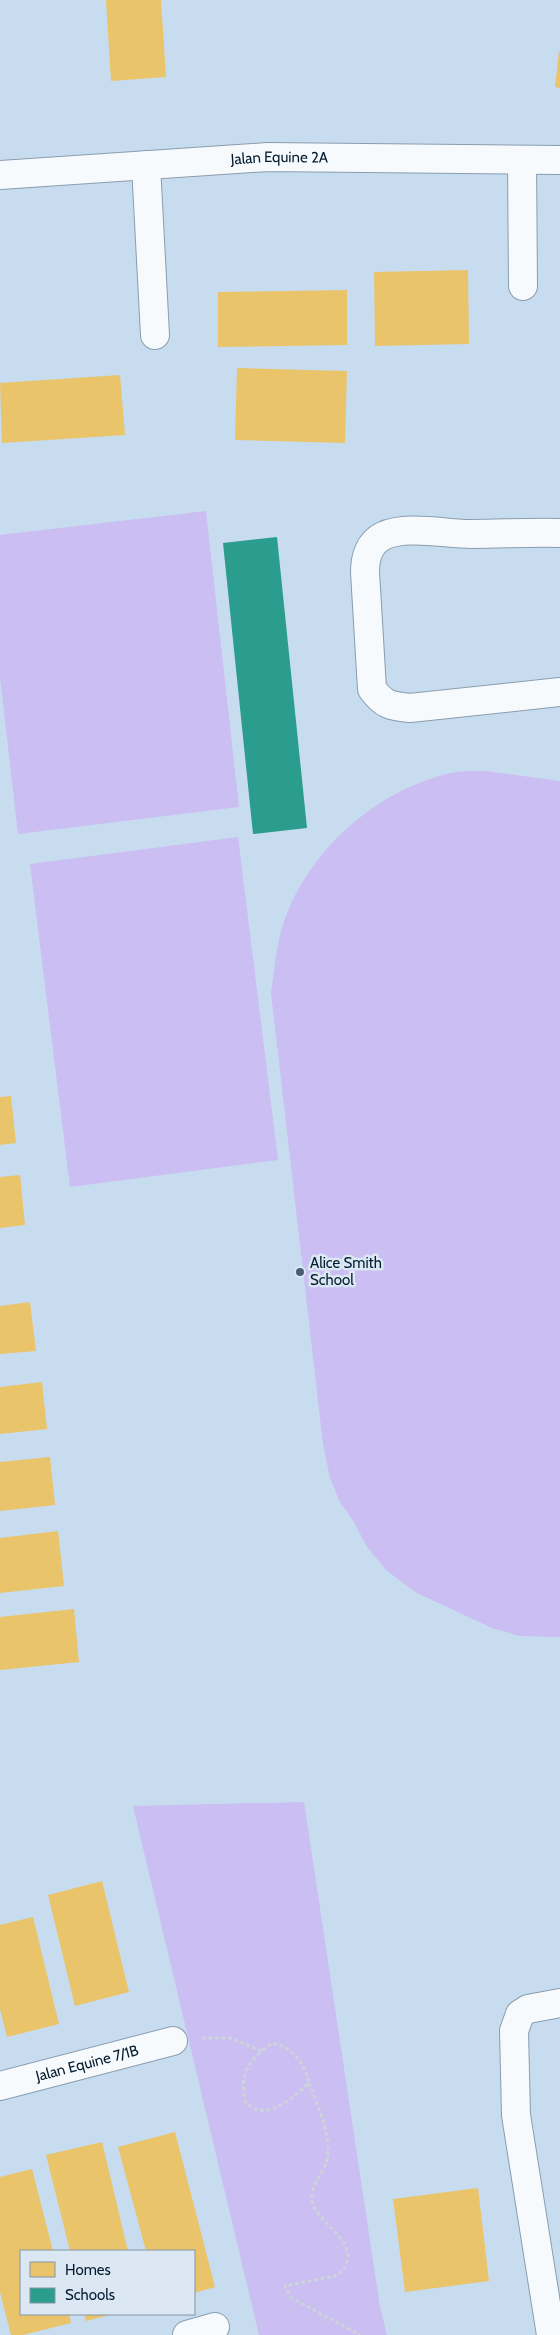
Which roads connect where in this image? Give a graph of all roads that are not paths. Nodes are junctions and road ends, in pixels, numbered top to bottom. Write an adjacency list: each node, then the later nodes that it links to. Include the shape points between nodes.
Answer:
1 (522, 160): 2 (street, Jalan Equine 2A); 3 (street, Jalan Equine 2A, via 268,157); 5 (street)
2 (560, 160)
3 (146, 165): 4 (street, Jalan Equine 2A); 6 (street)
4 (0, 175)
5 (523, 286)
6 (155, 335)
7 (560, 533): 8 (street, via 402,531 383,536 373,544 365,558 372,689 382,701 394,707 410,708)
8 (560, 692)
9 (560, 2003): 12 (street, via 528,2008 520,2014 514,2031 516,2115)
10 (173, 2041): 11 (street, Jalan Equine 7/1B)
11 (0, 2086)
12 (552, 2319)
13 (215, 2327): 14 (street)
14 (187, 2335)

